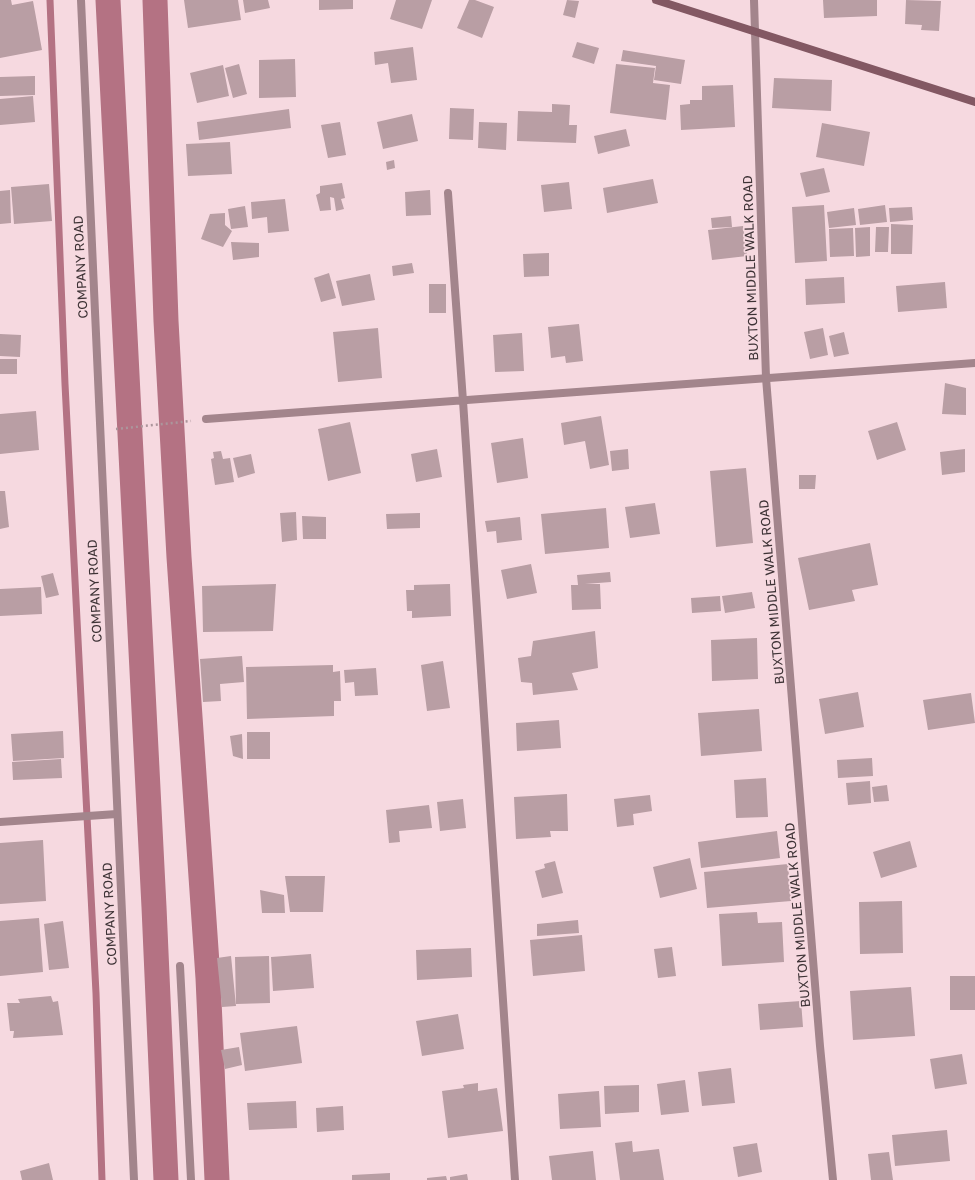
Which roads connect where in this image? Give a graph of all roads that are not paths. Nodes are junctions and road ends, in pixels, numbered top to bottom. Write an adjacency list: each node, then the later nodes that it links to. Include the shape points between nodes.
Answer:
1 (81, 0): 11 (street, COMPANY ROAD)
2 (656, 0): 4 (main road)
3 (754, 0): 4 (street, BUXTON MIDDLE WALK ROAD)
4 (756, 31): 5 (main road); 8 (street, BUXTON MIDDLE WALK ROAD)
5 (975, 102)
6 (448, 193): 9 (street)
7 (975, 363): 8 (street)
8 (766, 378): 9 (street); 17 (street, BUXTON MIDDLE WALK ROAD)
9 (463, 401): 10 (street); 16 (street)
10 (206, 419)
11 (117, 814): 12 (street); 14 (street, COMPANY ROAD)
12 (0, 822)
13 (180, 966): 15 (street)
14 (134, 1180)
15 (191, 1180)
16 (515, 1180)
17 (833, 1180)

